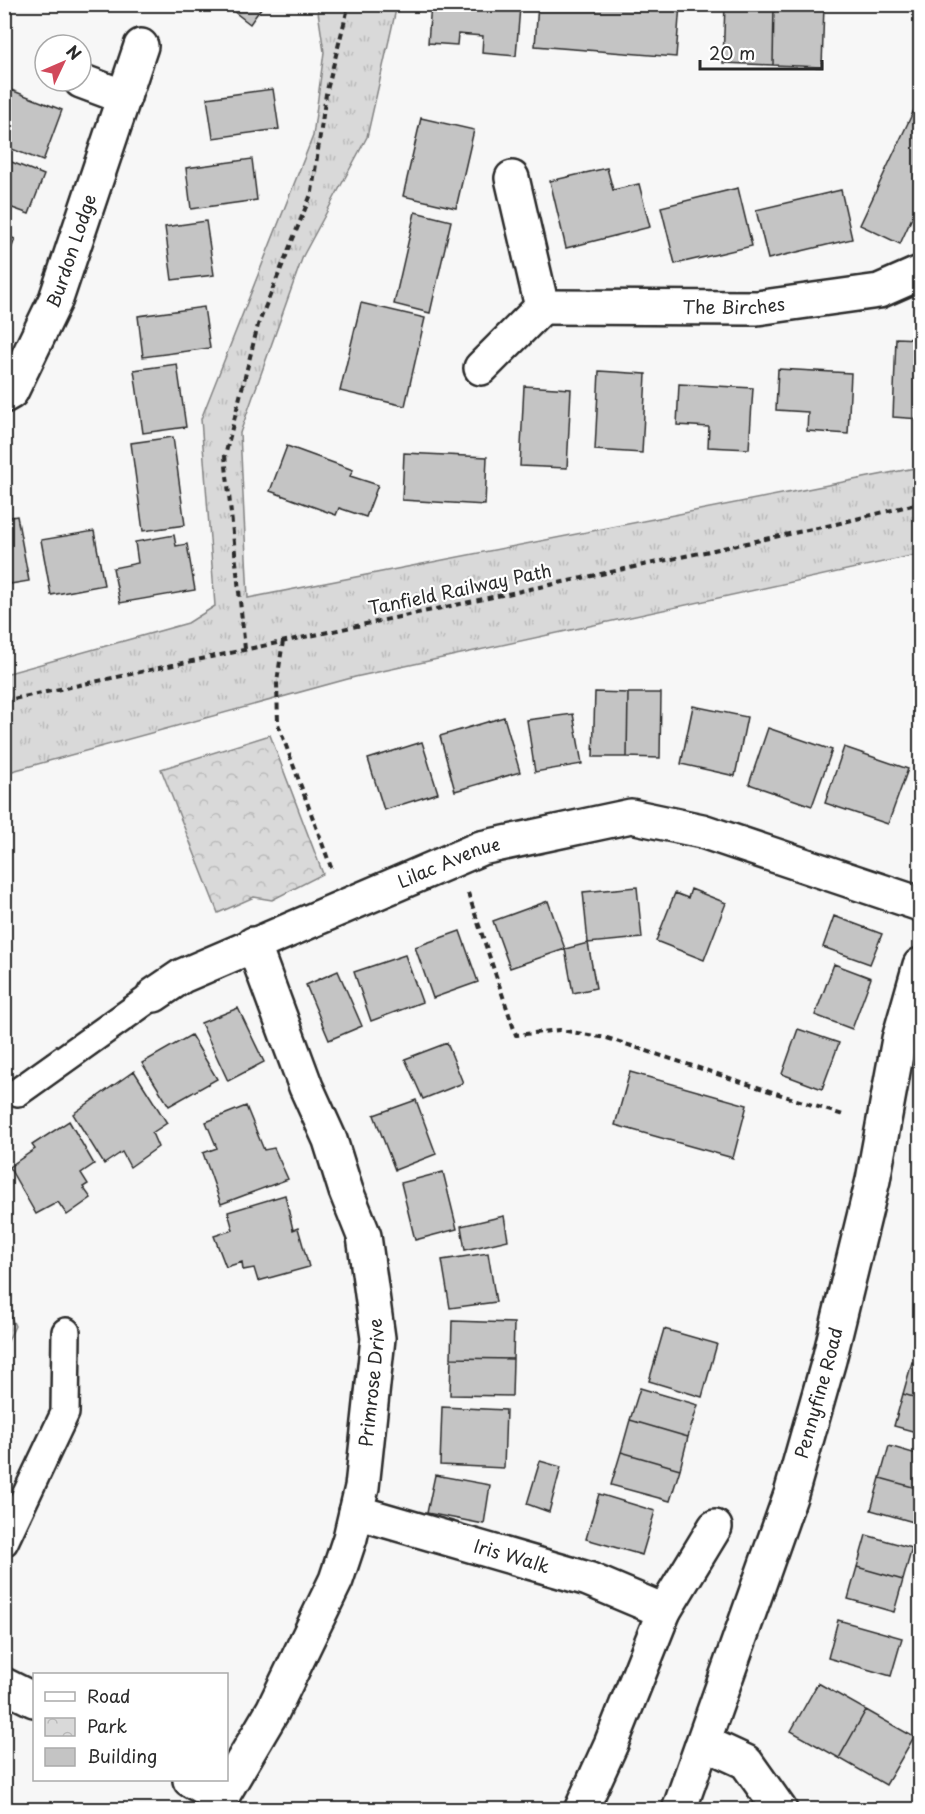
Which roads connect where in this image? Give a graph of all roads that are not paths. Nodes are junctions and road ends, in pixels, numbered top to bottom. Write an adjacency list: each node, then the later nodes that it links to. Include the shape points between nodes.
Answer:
1 (141, 46): 3 (street, Burdon Lodge)
2 (93, 85): 3 (street)
3 (124, 97): 8 (street, Burdon Lodge, via 56,299 11,392)
4 (512, 178): 6 (street)
5 (921, 273): 6 (street, The Birches, via 879,291 757,308)
6 (542, 307): 7 (street)
7 (481, 368)
8 (4, 396)
9 (921, 904): 10 (street, Lilac Avenue, via 702,831 631,816 482,848)
10 (253, 944): 12 (street, Lilac Avenue, via 183,976); 15 (street, Primrose Drive, via 364,1236 378,1338)
11 (921, 965): 21 (street, Pennyfine Road, via 899,1039 873,1180 791,1494)
12 (154, 995): 13 (street, Lilac Avenue)
13 (18, 1092)
14 (66, 1332): 17 (street, via 65,1413)
15 (356, 1512): 18 (street, Iris Walk, via 588,1579); 23 (street, Primrose Drive, via 336,1580 299,1659)
16 (715, 1527): 18 (street)
17 (4, 1542)
18 (664, 1611): 24 (street, via 611,1744)
19 (4, 1685): 20 (street)
20 (33, 1700)
21 (705, 1743): 25 (street, Pennyfine Road); 26 (street, via 746,1762)
22 (192, 1781): 23 (street)
23 (217, 1803)
24 (580, 1809)
25 (679, 1809)
26 (780, 1809)

